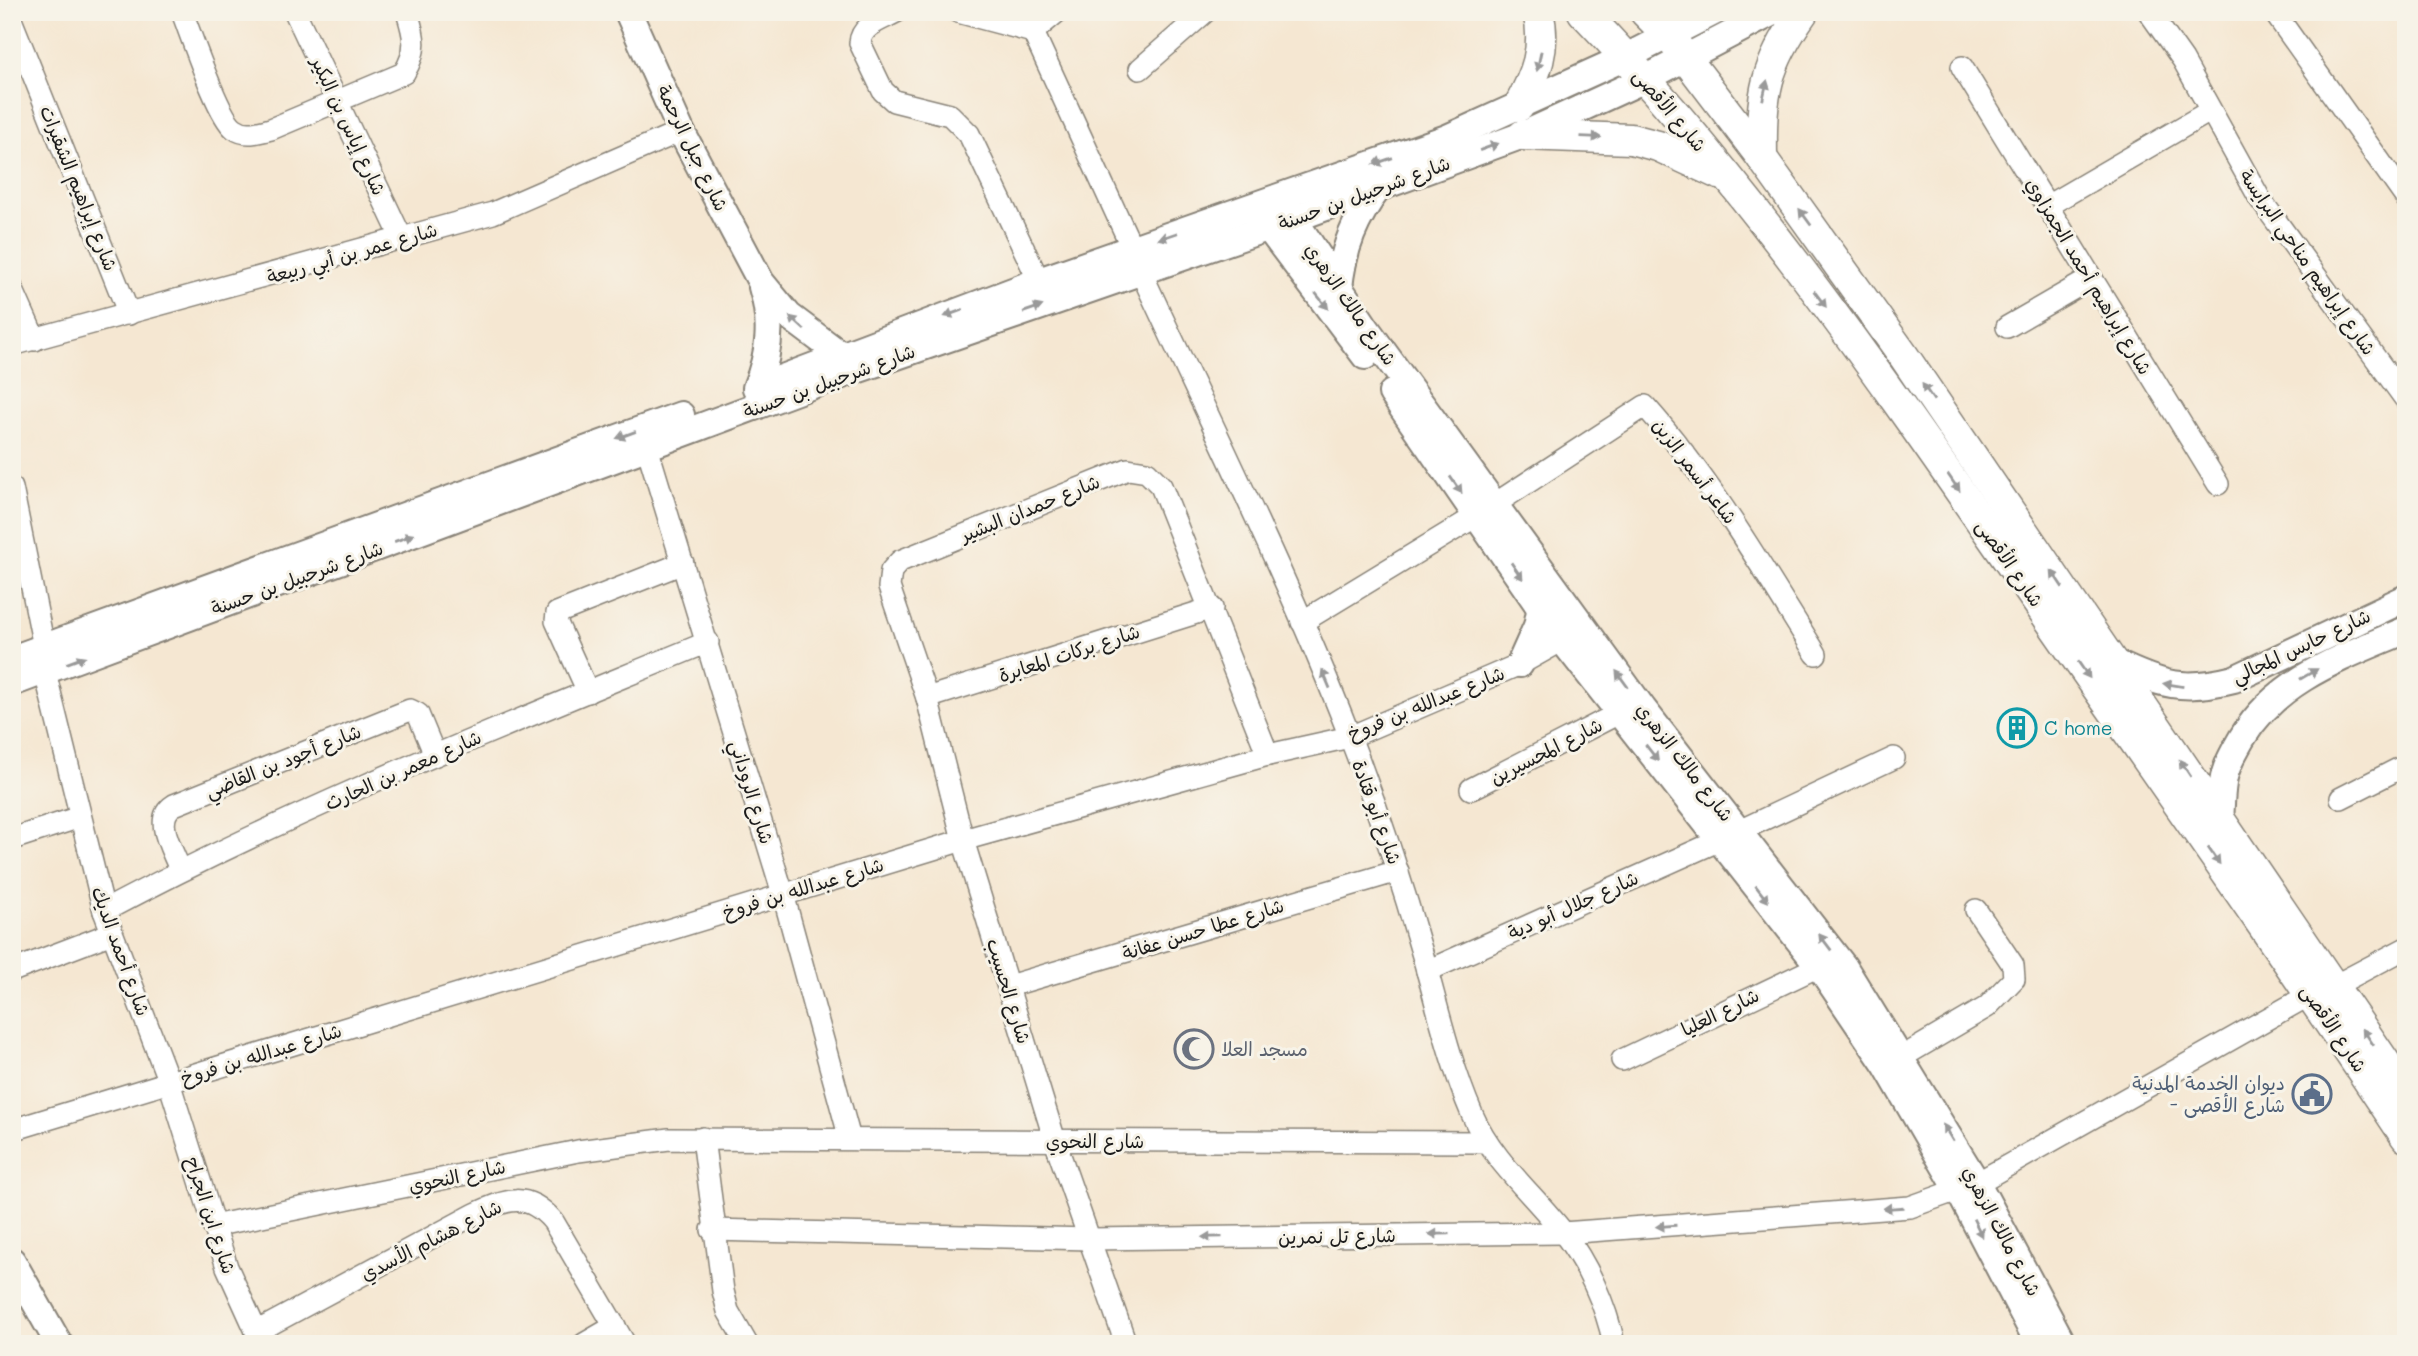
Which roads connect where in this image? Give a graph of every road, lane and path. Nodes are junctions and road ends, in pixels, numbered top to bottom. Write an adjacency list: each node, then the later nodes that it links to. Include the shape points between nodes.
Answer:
1 (182, 12): 24 (street, via 233,128 248,134 271,129)
2 (295, 12): 24 (street, شارع إياس بن البكير)
3 (407, 12): 24 (street, via 416,39 414,56 404,73)
4 (628, 12): 27 (street, شارع جبل الرحمة)
5 (897, 12): 41 (street, via 864,29 861,36 860,43 883,91 894,101 950,116 969,134)
6 (958, 12): 18 (street)
7 (1057, 12): 18 (street)
8 (1205, 12): 23 (street)
9 (1538, 12): 26 (main road, one-way to 26, via 1541,51)
10 (1584, 12): 22 (main road, شارع الأقصى)
11 (1645, 12): 19 (main road, شارع الأقصى)
12 (1714, 12): 19 (street)
13 (1773, 12): 20 (street)
14 (1803, 12): 28 (main road, one-way to 14, via 1766,84 1783,41)
15 (2149, 12): 25 (street, شارع إبراهيم مناحي البرايسة, via 2183,60)
16 (2274, 12): 29 (street)
17 (12, 22): 45 (street, شارع إبراهيم الشقيرات)
18 (1033, 32): 38 (street, شارع أبو قتادة)
19 (1668, 35): 20 (main road, شارع الأقصى); 22 (street)
20 (1686, 58): 22 (street); 28 (main road, شارع الأقصى)
21 (1962, 67): 33 (street, شارع إبراهيم أحمد الجمزاوي)
22 (1636, 68): 26 (street, شارع شرحبيل بن حسنة); 30 (main road, شارع الأقصى)
23 (1140, 69)
24 (337, 102): 36 (street, شارع إياس بن البكير)
25 (2210, 111): 33 (street); 51 (street, شارع إبراهيم مناحي البرايسة, via 2260,199)
26 (1521, 120): 30 (main road, one-way to 30, via 1658,146); 31 (street, شارع شرحبيل بن حسنة, one-way to 26); 34 (street, شارع شرحبيل بن حسنة, one-way to 34, via 1447,138)
27 (681, 131): 36 (street, شارع عمر بن أبي ربيعة, via 492,213); 42 (street, شارع جبل الرحمة)
28 (1762, 158): 67 (main road, شارع الأقصى, one-way to 28)
29 (2400, 176): 32 (street)
30 (1725, 177): 98 (main road, شارع الأقصى, one-way to 98, via 1905,413)
31 (1379, 187): 34 (street, شارع شرحبيل بن حسنة); 44 (street, via 1347,241)
32 (2406, 198)
33 (2047, 206): 40 (street, شارع إبراهيم أحمد الجمزاوي)
34 (1286, 208): 35 (street, شارع شرحبيل بن حسنة); 44 (street, شارع مالك الزهري)
35 (1259, 217): 37 (street, شارع شرحبيل بن حسنة); 38 (street, شارع شرحبيل بن حسنة, one-way to 38); 39 (street, شارع مالك الزهري)
36 (402, 239): 45 (street, شارع عمر بن أبي ربيعة)
37 (1231, 240): 38 (street, شارع شرحبيل بن حسنة); 39 (street)
38 (1137, 260): 41 (street, شارع شرحبيل بن حسنة); 52 (street, شارع شرحبيل بن حسنة, one-way to 38); 60 (street, شارع أبو قتادة)
39 (1292, 262): 55 (street, شارع مالك الزهري, one-way to 55)
40 (2090, 279): 46 (street); 53 (street, شارع إبراهيم أحمد الجمزاوي)
41 (1039, 281): 49 (street, شارع شرحبيل بن حسنة, one-way to 49)
42 (761, 282): 49 (street, شارع جبل الرحمة, one-way to 42, via 797,323); 50 (street, شارع جبل الرحمة, via 769,336)
43 (12, 288): 47 (street)
44 (1339, 288): 55 (street, شارع مالك الزهري)
45 (129, 314): 47 (street, شارع عمر بن أبي ربيعة)
46 (2007, 327)
47 (35, 340): 48 (street, شارع عمر بن أبي ربيعة)
48 (12, 345)
49 (841, 355): 50 (street, شارع شرحبيل بن حسنة)
50 (756, 388): 66 (street, شارع شرحبيل بن حسنة, one-way to 66)
51 (2406, 400)
52 (647, 447): 56 (street, شارع الروداني); 66 (street, شارع شرحبيل بن حسنة, one-way to 52)
53 (2218, 484)
54 (12, 488): 66 (street, شارع أحمد الديك)
55 (1486, 509): 58 (street, شارع مالك الزهري, one-way to 58); 60 (street); 62 (street, شارع مالك الزهري); 64 (street, شاعر أسمر الزبن, via 1645,406 1744,537)
56 (683, 563): 63 (street, شارع الروداني); 71 (street, via 557,613 556,621)
57 (2406, 598): 69 (street, شارع حابس المجالي)
58 (1541, 606): 62 (street, شارع مالك الزهري); 68 (street)
59 (1212, 608): 72 (street, شارع بركات المعابرة); 72 (street, شارع حمدان البشير, via 1161,486 1147,472 1129,469 900,561 891,570 889,587); 77 (street, شارع حمدان البشير)
60 (1302, 622): 75 (street, شارع أبو قتادة, one-way to 60)
61 (2406, 630): 74 (street, شارع حابس المجالي, one-way to 61, via 2282,691 2323,666)
62 (1574, 634): 68 (street, شارع عبدالله بن فروخ); 73 (street, شارع مالك الزهري); 84 (street, شارع مالك الزهري, one-way to 62, via 1643,709)
63 (708, 642): 71 (street, شارع معمر بن الحارث); 89 (street, شارع الروداني)
64 (1816, 654)
65 (12, 659): 66 (street, شارع شرحبيل بن حسنة)
66 (44, 659): 70 (street, شارع شرحبيل بن حسنة); 82 (street, شارع أحمد الديك)
67 (2115, 663): 69 (street, شارع حابس المجالي, one-way to 67, via 2194,688 2175,687); 83 (main road, شارع الأقصى, one-way to 67)
68 (1520, 664): 75 (street, شارع عبدالله بن فروخ)
69 (2234, 679): 74 (street, via 2240,699)
70 (12, 683)
71 (588, 692): 76 (street, شارع معمر بن الحارث)
72 (927, 698): 86 (street, شارع حمدان البشير)
73 (1621, 712): 80 (street, شارع المحسيرين); 84 (street, شارع مالك الزهري, one-way to 84)
74 (2256, 716): 83 (street, شارع حابس المجالي, via 2228,766)
75 (1350, 737): 77 (street, شارع عبدالله بن فروخ); 88 (street, شارع أبو قتادة)
76 (435, 755): 87 (street, شارع معمر بن الحارث); 87 (street, شارع أجود بن القاضي, via 418,713 410,710 174,805 162,821)
77 (1268, 755): 86 (street, شارع عبدالله بن فروخ)
78 (1894, 758): 84 (street, شارع جلال أبو دية)
79 (2406, 765): 81 (street)
80 (1471, 789)
81 (2341, 798)
82 (80, 817): 85 (street); 91 (street, شارع أحمد الديك)
83 (2220, 821): 98 (main road, شارع الأقصى)
84 (1729, 835): 94 (street, شارع مالك الزهري, one-way to 94); 96 (street, شارع جلال أبو دية); 99 (street, شارع مالك الزهري, one-way to 84, via 1844,967)
85 (12, 839)
86 (963, 840): 89 (street, شارع عبدالله بن فروخ); 97 (street, شارع الحسيب)
87 (180, 870): 91 (street, شارع معمر بن الحارث)
88 (1398, 871): 96 (street, شارع أبو قتادة); 97 (street, شارع عطا حسن عفانة)
89 (783, 894): 101 (street, شارع عبدالله بن فروخ); 106 (street, شارع الروداني)
90 (1976, 910): 99 (street, via 2013,965 2014,979 1987,1007)
91 (104, 911): 92 (street, شارع أحمد الديك)
92 (113, 933): 95 (street); 101 (street, شارع أحمد الديك)
93 (2406, 948): 98 (street, شارع تل نمرين)
94 (1819, 966): 100 (street, شارع العليا); 109 (street, شارع مالك الزهري)
95 (12, 971)
96 (1427, 971): 108 (street, شارع أبو قتادة, via 1459,1081)
97 (1009, 986): 107 (street, شارع الحسيب)
98 (2323, 990): 102 (main road, شارع الأقصى, one-way to 98); 104 (main road, شارع الأقصى); 109 (street, شارع تل نمرين)
99 (1902, 1057): 109 (street, شارع مالك الزهري, one-way to 99)
100 (1622, 1060)
101 (169, 1082): 103 (street, شارع عبدالله بن فروخ); 110 (street, شارع ابن الجراح)
102 (2406, 1093)
103 (12, 1130)
104 (2406, 1137)
105 (703, 1138): 106 (street, شارع النحوي); 110 (street, شارع النحوي, via 639,1141 578,1151); 111 (street)
106 (849, 1139): 107 (street, شارع النحوي)
107 (1055, 1141): 108 (street, شارع النحوي); 113 (street, شارع الحسيب)
108 (1487, 1142): 112 (street, شارع أبو قتادة)
109 (1968, 1187): 112 (street, شارع تل نمرين, one-way to 112, via 1910,1207); 122 (street, شارع مالك الزهري, one-way to 122); 123 (street, شارع مالك الزهري)
110 (213, 1226): 116 (street, شارع ابن الجراح, via 240,1303)
111 (712, 1230): 113 (street, شارع تل نمرين); 119 (street, via 728,1311)
112 (1563, 1233): 113 (street, شارع تل نمرين, one-way to 113); 121 (street, شارع أبو قتادة, via 1602,1303)
113 (1090, 1239): 120 (street, شارع الحسيب)
114 (12, 1261): 117 (street)
115 (620, 1335): 116 (street, شارع هشام الأسدي, via 553,1221 539,1206 519,1200 499,1202 475,1214); 118 (street)
116 (259, 1338)
117 (59, 1344)
118 (584, 1344)
119 (747, 1344)
120 (1126, 1344)
121 (1614, 1344)
122 (2039, 1344)
123 (2063, 1344)

